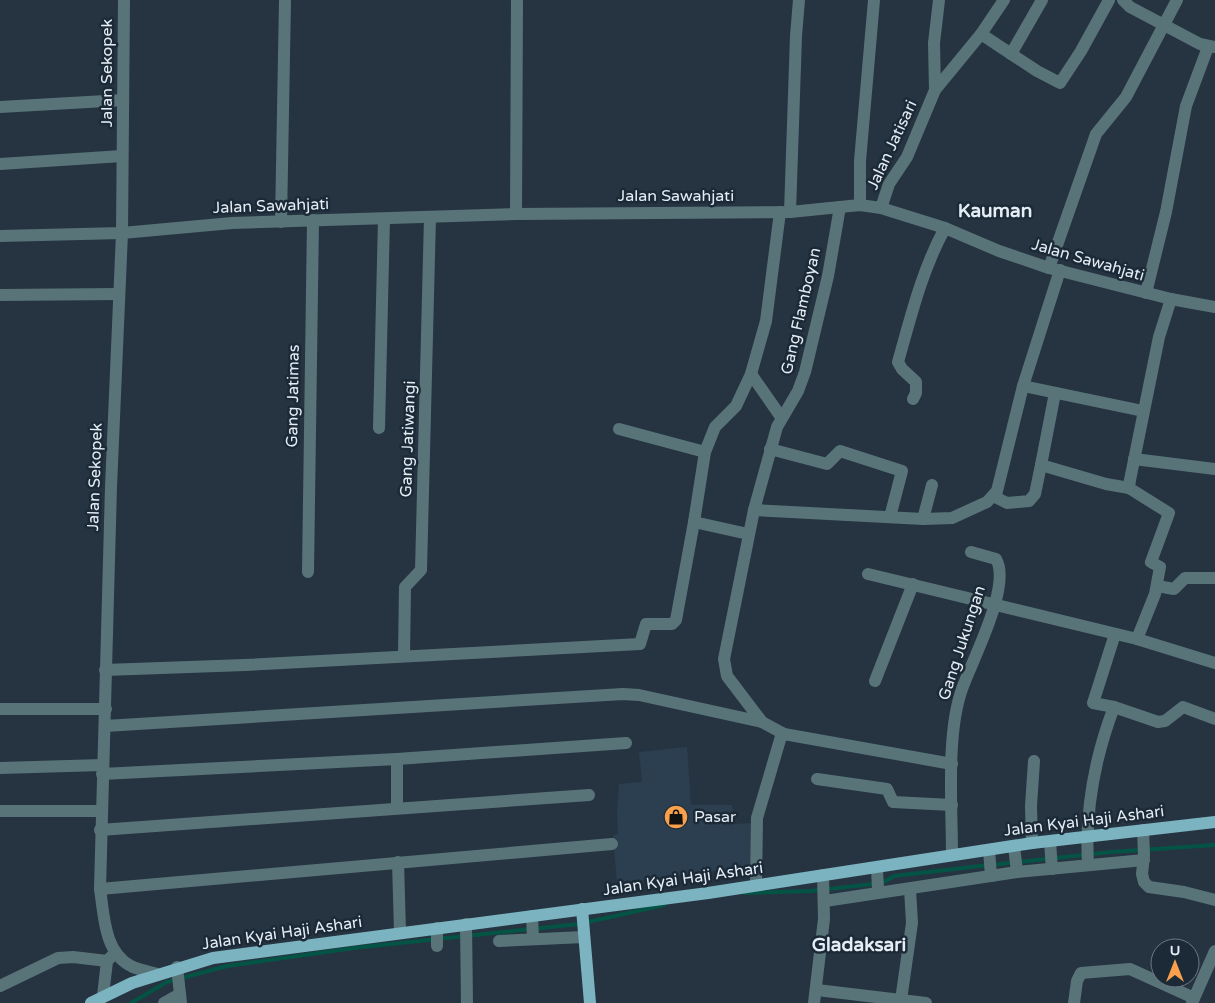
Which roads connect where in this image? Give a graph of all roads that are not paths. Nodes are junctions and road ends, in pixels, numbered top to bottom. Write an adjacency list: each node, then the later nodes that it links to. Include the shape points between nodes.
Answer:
1 (124, 0): 17 (street, Jalan Sekopek)
2 (285, 0): 29 (street)
3 (517, 0): 25 (street)
4 (799, 0): 24 (street)
5 (874, 0): 21 (street, via 860,161)
6 (939, 0): 16 (street, via 934,43)
7 (1004, 0): 13 (street, Jalan Jatisari)
8 (1042, 0): 15 (street)
9 (1110, 0): 15 (street, via 1062,82 1054,82)
10 (1123, 0): 12 (street, via 1130,7)
11 (1177, 0): 12 (street)
12 (1164, 24): 14 (street); 33 (street, via 1126,97 1096,134)
13 (981, 34): 15 (street); 16 (street, Jalan Jatisari)
14 (1211, 47): 34 (street, via 1186,106 1166,212)
15 (1011, 54)
16 (935, 90): 23 (street, Jalan Jatisari, via 907,158 889,184)
17 (118, 101): 18 (street); 19 (street, Jalan Sekopek)
18 (0, 106)
19 (122, 156): 20 (street); 31 (street, Jalan Sekopek)
20 (0, 164)
21 (860, 205): 22 (street, Jalan Sawahjati); 23 (street, Jalan Sawahjati)
22 (840, 207): 24 (street, Jalan Sawahjati); 44 (street, Gang Flamboyan, via 828,276 805,372 798,391)
23 (881, 208): 30 (street, Jalan Sawahjati)
24 (785, 212): 25 (street, Jalan Sawahjati); 39 (street, via 766,320)
25 (516, 214): 26 (street, Jalan Sawahjati)
26 (430, 217): 27 (street, Jalan Sawahjati); 69 (street, Gang Jatiwangi, via 420,570 405,587)
27 (384, 219): 28 (street, Jalan Sawahjati); 45 (street)
28 (313, 220): 29 (street, Jalan Sawahjati); 61 (street, Gang Jatimas)
29 (281, 222): 31 (street, Jalan Sawahjati)
30 (945, 228): 33 (street, Jalan Sawahjati, via 999,251); 42 (street, via 929,261 898,362 916,382)
31 (122, 233): 32 (street, Jalan Sawahjati); 35 (street, Jalan Sekopek)
32 (0, 236)
33 (1054, 269): 34 (street, Jalan Sawahjati); 40 (street)
34 (1146, 293): 37 (street, Jalan Sawahjati)
35 (119, 294): 36 (street); 71 (street, Jalan Sekopek)
36 (0, 295)
37 (1171, 300): 38 (street, Jalan Sawahjati); 43 (street, via 1159,337)
38 (1215, 307)
39 (751, 374): 44 (street); 48 (street, via 736,406 715,427)
40 (1023, 386): 41 (street); 54 (street, via 997,491)
41 (1055, 392): 43 (street); 50 (street)
42 (913, 399)
43 (1143, 411): 49 (street)
44 (781, 417): 47 (street, Gang Flamboyan)
45 (379, 428)
46 (619, 429): 48 (street)
47 (770, 449): 55 (street, Gang Flamboyan); 56 (street, via 827,464 840,451 902,470)
48 (705, 452): 58 (street)
49 (1134, 460): 51 (street); 53 (street)
50 (1041, 465): 53 (street); 54 (street, via 1035,494 1029,501 1008,503)
51 (1215, 469)
52 (932, 486): 57 (street)
53 (1129, 488): 65 (street, via 1169,513 1151,562 1160,567)
54 (993, 496): 57 (street, via 980,506 952,518)
55 (754, 510): 56 (street); 59 (street, Gang Flamboyan)
56 (890, 517): 57 (street)
57 (923, 519)
58 (694, 522): 59 (street); 69 (street, via 676,620 672,624 646,624 640,644)
59 (748, 534): 77 (street, Gang Flamboyan, via 724,658 727,676)
60 (971, 552): 66 (street, Gang Jukungan, via 991,556 999,564 1000,581)
61 (308, 572)
62 (868, 574): 64 (street)
63 (1215, 578): 65 (street, via 1185,578 1174,589)
64 (913, 584): 66 (street); 72 (street)
65 (1157, 586): 68 (street)
66 (995, 603): 67 (street); 83 (street, Gang Jukungan, via 961,691)
67 (1115, 634): 68 (street); 73 (street, via 1093,703)
68 (1137, 639): 70 (street)
69 (404, 656): 71 (street, via 245,666)
70 (1215, 663)
71 (105, 670): 75 (street, Jalan Sekopek)
72 (875, 681)
73 (1114, 707): 76 (street, via 1158,722 1165,721 1183,707); 95 (street, via 1096,771)
74 (0, 709): 75 (street)
75 (106, 709): 78 (street, Jalan Sekopek)
76 (1215, 718)
77 (762, 722): 78 (street, via 623,694); 79 (street)
78 (105, 726): 85 (street, Jalan Sekopek)
79 (782, 733): 83 (street); 110 (street, via 757,818)
80 (626, 743): 81 (street)
81 (397, 759): 85 (street); 89 (street)
82 (1034, 761): 96 (street)
83 (952, 764): 88 (street, Gang Jukungan)
84 (0, 768): 85 (street)
85 (102, 769): 91 (street, Jalan Sekopek)
86 (816, 780): 88 (street, via 888,789 893,802)
87 (589, 795): 89 (street)
88 (952, 805): 101 (street, Gang Jukungan)
89 (397, 808): 93 (street)
90 (0, 810): 91 (street)
91 (102, 811): 93 (street, Jalan Sekopek)
92 (1215, 822): 94 (main road, Jalan Kyai Haji Ashari)
93 (100, 830): 111 (street, Jalan Sekopek)
94 (1143, 834): 95 (main road, Jalan Kyai Haji Ashari); 102 (street)
95 (1087, 842): 98 (main road, Jalan Kyai Haji Ashari); 104 (street)
96 (1032, 843): 98 (main road, Jalan Kyai Haji Ashari); 99 (main road, Jalan Kyai Haji Ashari)
97 (612, 844): 103 (street)
98 (1050, 846): 105 (street)
99 (1014, 850): 100 (main road, Jalan Kyai Haji Ashari); 107 (street)
100 (990, 854): 101 (main road, Jalan Kyai Haji Ashari); 108 (street)
101 (952, 855): 106 (main road, Jalan Kyai Haji Ashari)
102 (1144, 857): 104 (street); 115 (street, via 1143,879 1149,888)
103 (398, 862): 111 (street); 119 (street)
104 (1088, 864): 105 (street)
105 (1052, 869): 107 (street)
106 (877, 871): 109 (main road, Jalan Kyai Haji Ashari); 112 (street)
107 (1017, 872): 108 (street)
108 (991, 876): 113 (street)
109 (824, 879): 110 (main road, Jalan Kyai Haji Ashari); 114 (street)
110 (756, 885): 116 (main road, Jalan Kyai Haji Ashari)
111 (100, 889): 123 (street, Jalan Sekopek)
112 (878, 889)
113 (910, 889): 114 (street); 130 (street, via 912,924)
114 (825, 900): 127 (street)
115 (1215, 900)
116 (583, 914): 118 (main road, Jalan Kyai Haji Ashari); 120 (main road)
117 (466, 927): 118 (main road, Jalan Kyai Haji Ashari); 119 (main road, Jalan Kyai Haji Ashari, via 437,936); 134 (street)
118 (532, 928): 120 (street); 121 (street)
119 (400, 932): 124 (main road, Jalan Kyai Haji Ashari, via 240,954)
120 (584, 936): 135 (main road)
121 (499, 941)
122 (1215, 951): 131 (street)
123 (111, 957): 125 (street); 126 (street, via 58,958); 128 (street)
124 (178, 973): 125 (main road, Jalan Kyai Haji Ashari); 129 (street)
125 (157, 974): 128 (main road, Jalan Kyai Haji Ashari)
126 (0, 986)
127 (817, 990): 130 (street); 136 (street)
128 (103, 996): 132 (main road, Jalan Kyai Haji Ashari)
129 (180, 996): 133 (street)
130 (901, 1000): 137 (street)
131 (1193, 1000): 138 (street, via 1126,969 1082,973 1077,981)
132 (92, 1003)
133 (164, 1003)
134 (467, 1003)
135 (590, 1003)
136 (814, 1003)
137 (926, 1003)
138 (1074, 1003)

